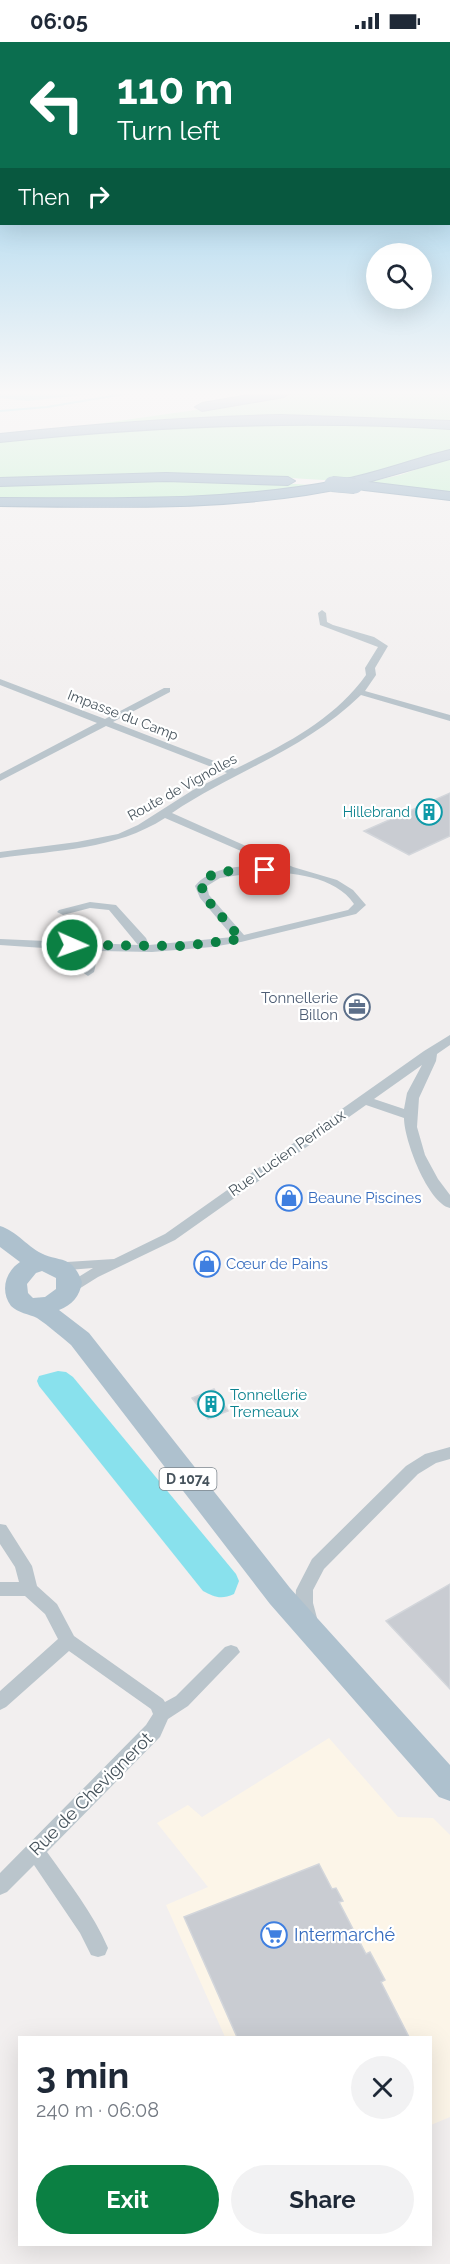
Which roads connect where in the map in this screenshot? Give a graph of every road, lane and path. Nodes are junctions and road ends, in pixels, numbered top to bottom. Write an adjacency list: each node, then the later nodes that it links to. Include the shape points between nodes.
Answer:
1 (257, 497): 2 (highway, via 161,503)
2 (0, 502)
3 (322, 613): 6 (street, via 326,625 383,646 370,668 371,675)
4 (0, 682): 8 (street, Impasse du Camp)
5 (167, 690): 8 (street)
6 (358, 693): 7 (street); 9 (street, Route de Vignolles, via 300,741)
7 (450, 718)
8 (106, 723): 9 (street, Impasse du Camp); 10 (street)
9 (237, 773): 11 (street, Route de Vignolles)
10 (0, 778)
11 (163, 813): 12 (street, Route de Vignolles, via 127,834 93,842); 13 (street)
12 (2, 852)
13 (290, 869): 15 (street, via 214,874 203,880 204,896); 15 (street, via 351,892 359,908)
14 (63, 912): 18 (street, via 90,905 112,907)
15 (241, 939): 18 (street)
16 (0, 942): 17 (street)
17 (94, 946): 18 (street); 19 (street)
18 (144, 947)
19 (88, 972)
20 (450, 1039): 21 (street, Rue Lucien Perriaux)
21 (428, 1054): 22 (street, Rue Lucien Perriaux); 23 (street, via 432,1056 412,1098)
22 (363, 1100): 23 (street); 27 (street, Rue Lucien Perriaux, via 170,1236)
23 (410, 1116): 24 (street, via 419,1158)
24 (450, 1204)
25 (0, 1234): 28 (main road, via 20,1251)
26 (0, 1242): 29 (main road)
27 (120, 1261): 28 (street, Rue Lucien Perriaux); 30 (street, Rue Lucien Perriaux)
28 (48, 1264): 29 (main road, via 17,1269); 30 (main road, via 68,1276)
29 (9, 1275): 31 (main road, via 5,1287 9,1297)
30 (68, 1291): 31 (main road, via 52,1304); 32 (main road, D 1074)
31 (32, 1307): 32 (main road, D 1074, via 51,1316)
32 (80, 1339): 37 (main road, D 1074)
33 (450, 1453): 37 (street, via 412,1470 308,1577 302,1594)
34 (0, 1530): 35 (street, via 23,1566)
35 (29, 1588): 36 (street); 38 (street, via 51,1610)
36 (0, 1589)
37 (316, 1638): 42 (main road, D 1074)
38 (68, 1641): 40 (street); 41 (street, via 151,1700)
39 (231, 1652): 41 (street, Rue de Chevignerot, via 182,1701)
40 (0, 1702)
41 (162, 1714): 43 (street, Rue de Chevignerot, via 153,1731)
42 (450, 1787)
43 (34, 1851): 44 (street, Rue de Chevignerot); 45 (street)
44 (0, 1886)
45 (98, 1948)

